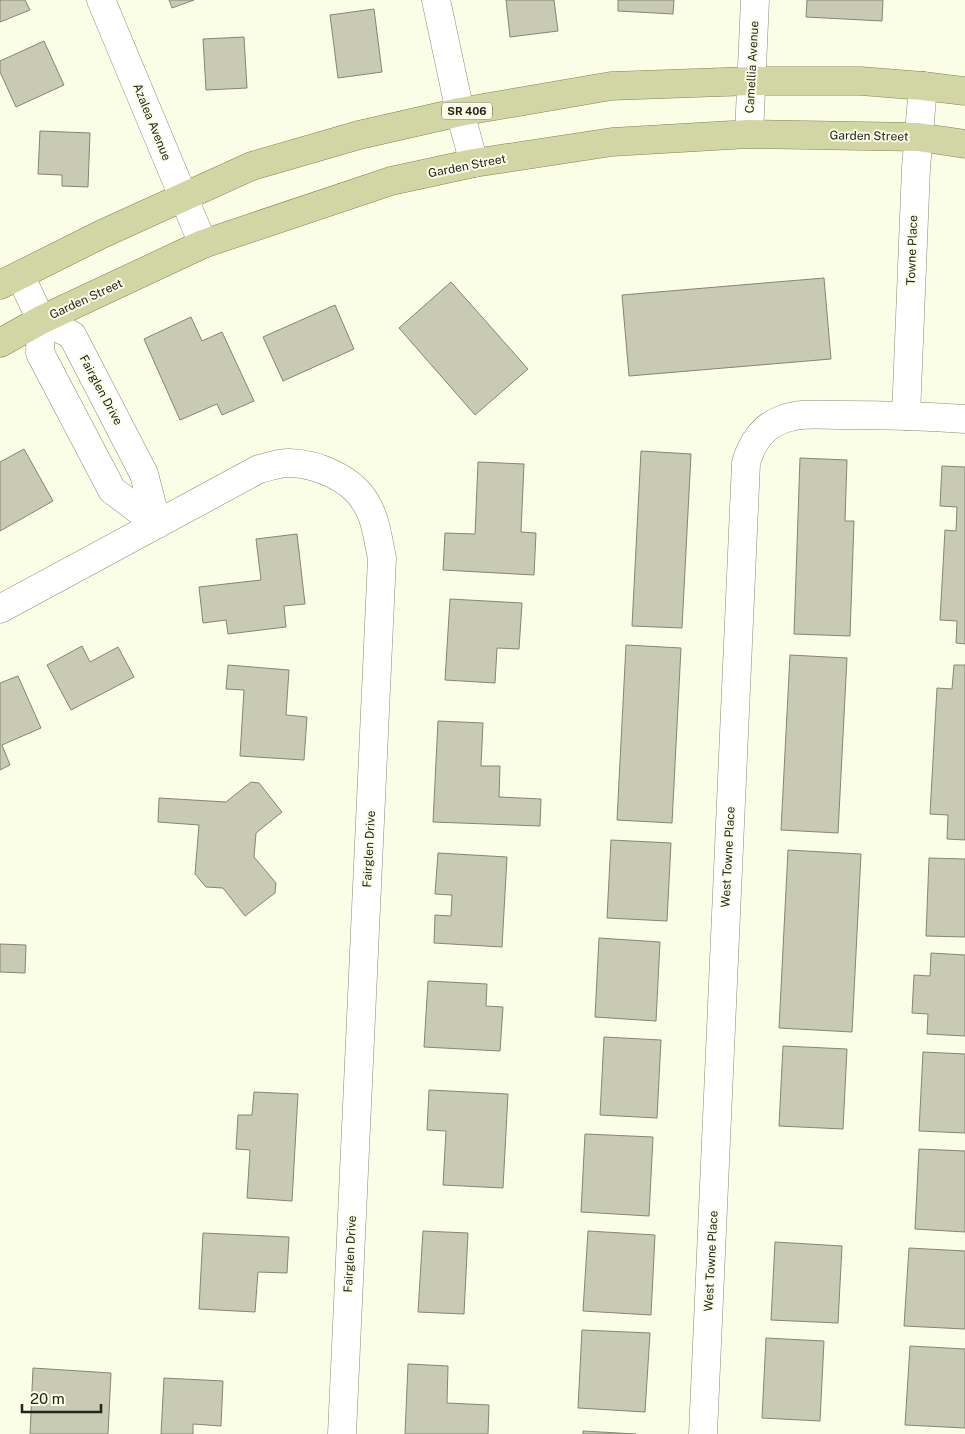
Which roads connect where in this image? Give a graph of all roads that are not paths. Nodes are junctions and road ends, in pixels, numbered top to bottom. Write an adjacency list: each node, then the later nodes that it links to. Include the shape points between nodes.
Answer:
1 (101, 0): 12 (street, Azalea Avenue)
2 (436, 0): 7 (street)
3 (755, 0): 4 (street, Camellia Avenue)
4 (752, 81): 5 (main road, SR 406, via 860,81); 7 (main road, SR 406, via 611,86); 8 (street, Camellia Avenue)
5 (922, 86): 6 (main road, SR 406); 9 (street, Towne Place)
6 (965, 91)
7 (460, 112): 11 (street); 12 (main road, SR 406, via 359,134 252,166)
8 (749, 134): 9 (main road, Garden Street); 11 (main road, Garden Street, via 612,142)
9 (918, 137): 10 (main road, Garden Street); 17 (street, Towne Place)
10 (965, 144)
11 (474, 163): 13 (main road, Garden Street, via 391,181)
12 (182, 197): 13 (street, Azalea Avenue); 14 (main road, SR 406)
13 (203, 244): 15 (main road, Garden Street)
14 (10, 280): 15 (street)
15 (41, 320): 16 (main road, Garden Street); 19 (street, Fairglen Drive, via 72,335 144,474); 19 (street, via 40,353 112,490)
16 (0, 343)
17 (906, 416): 18 (street, West Towne Place); 22 (street, West Towne Place, via 801,415 780,420 762,432 751,447 746,463)
18 (965, 419)
19 (157, 524): 20 (street, Fairglen Drive); 21 (street, Fairglen Drive, via 259,469 288,462 320,468 348,483 366,502 382,558)
20 (0, 609)
21 (342, 1434)
22 (703, 1434)

